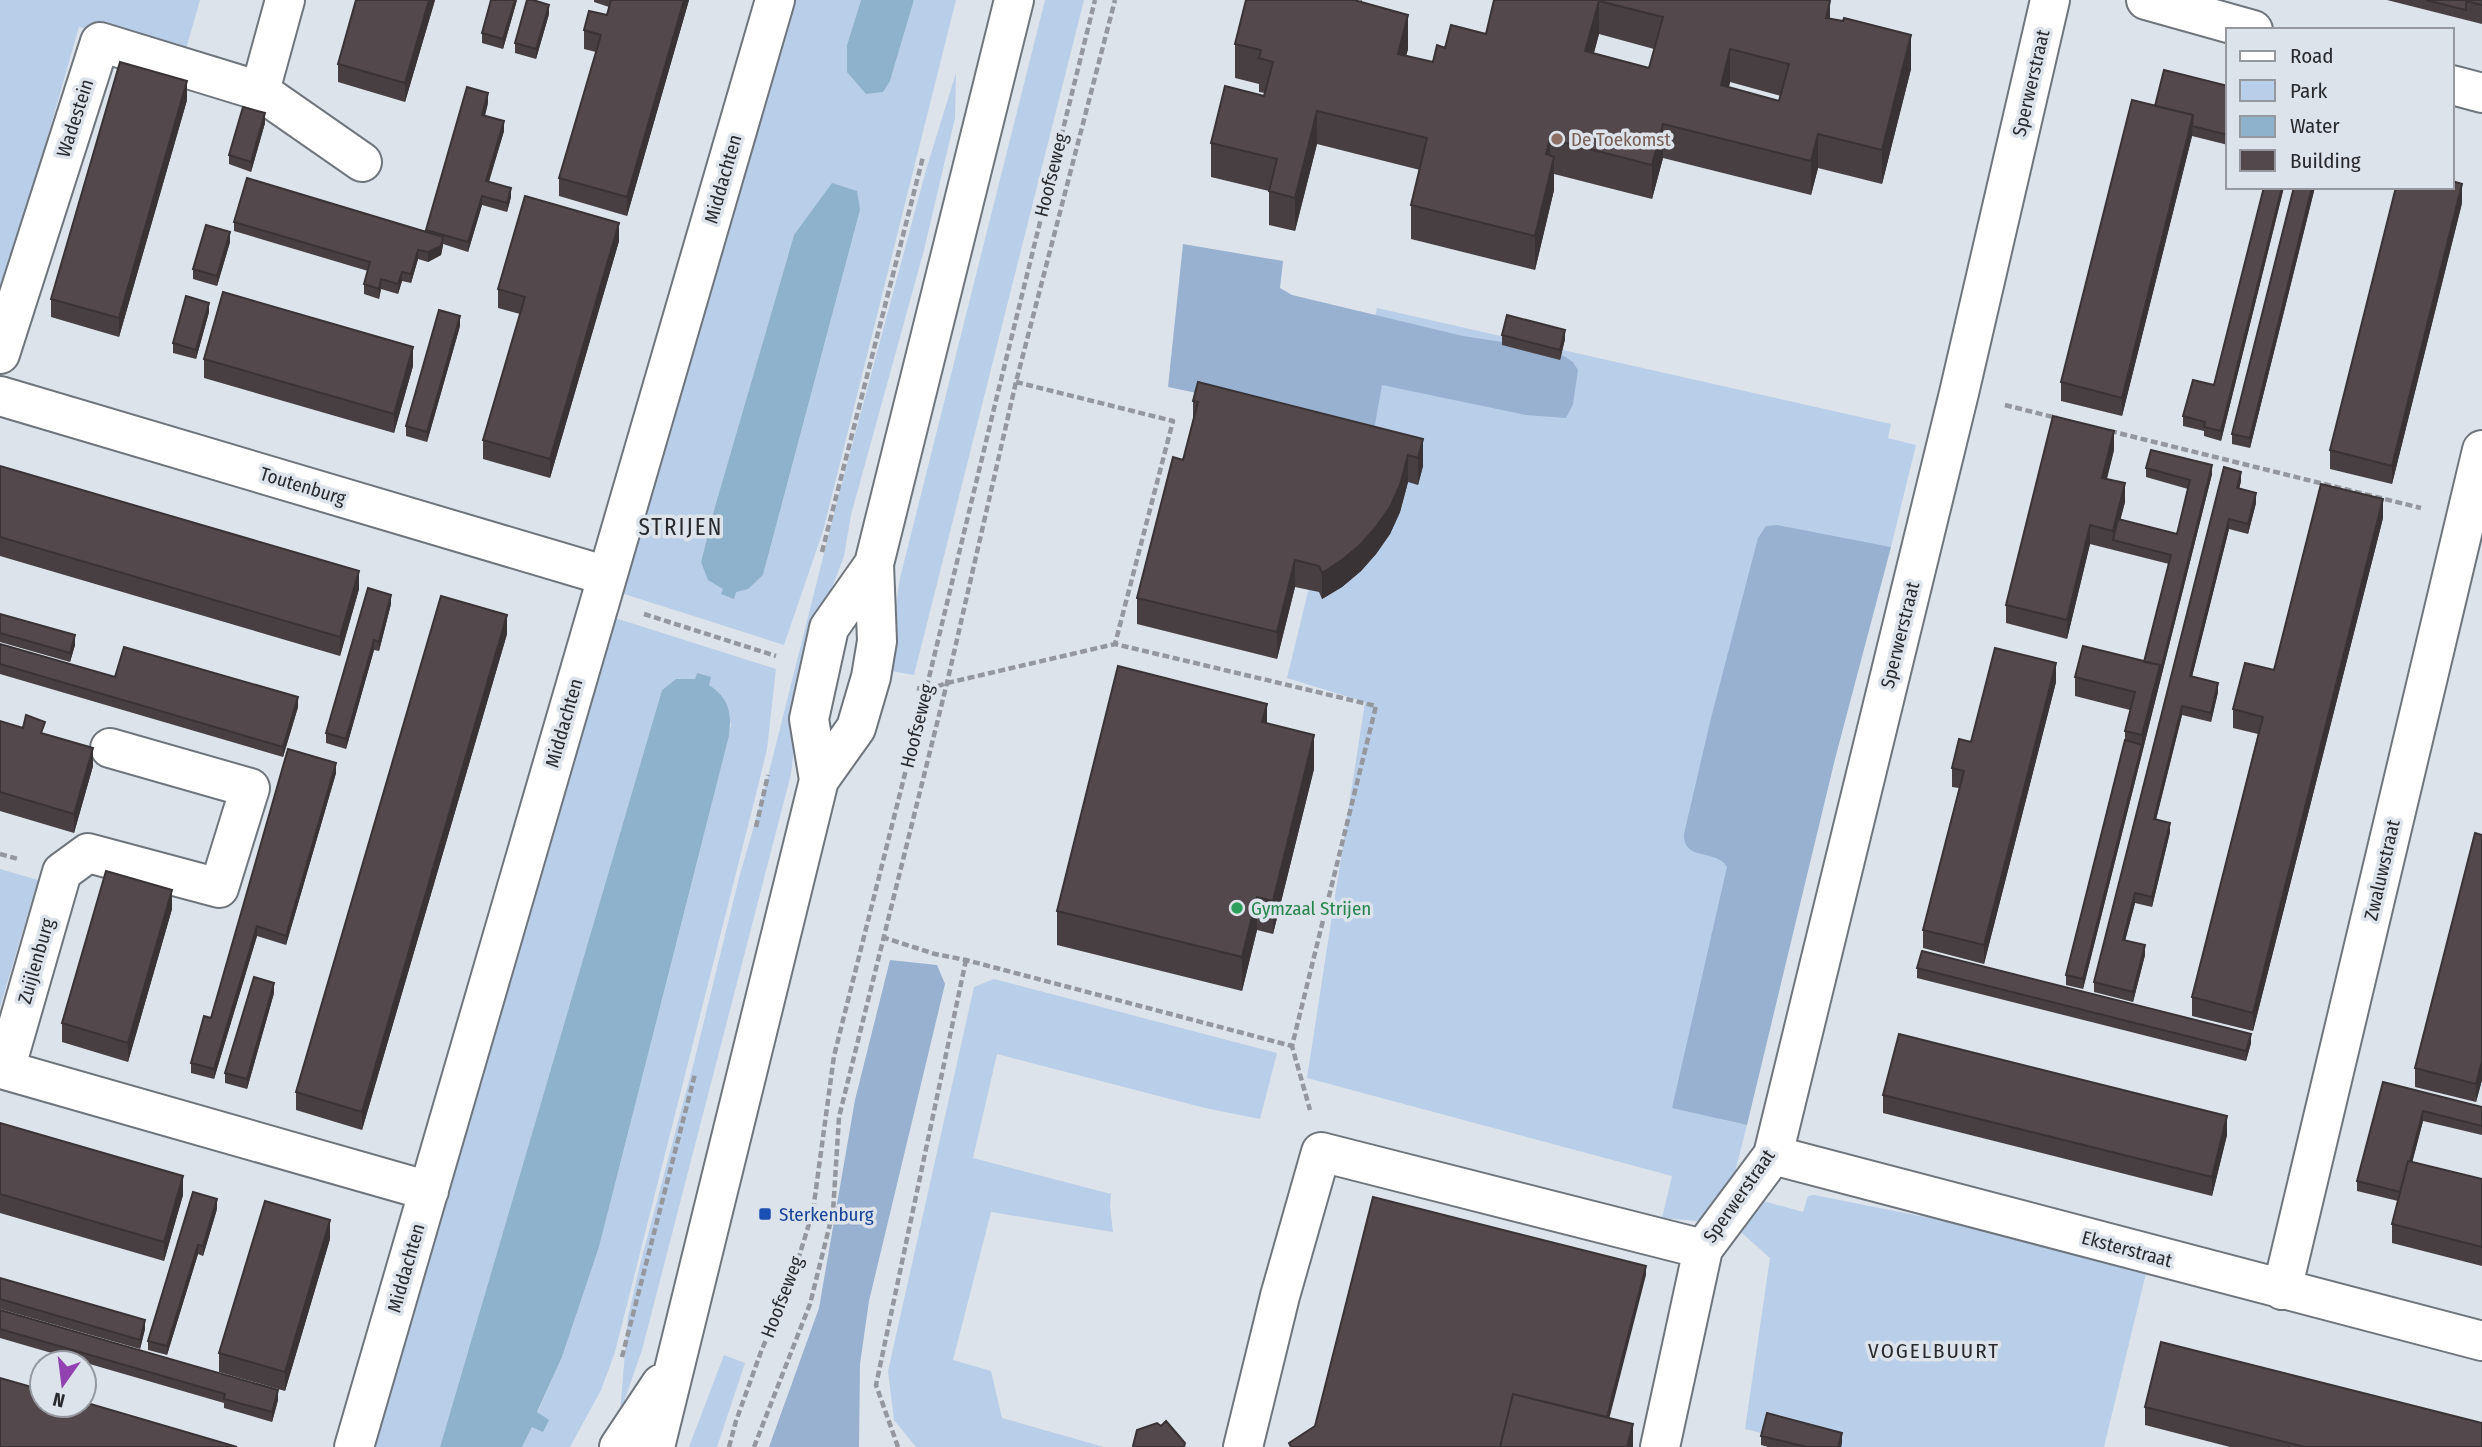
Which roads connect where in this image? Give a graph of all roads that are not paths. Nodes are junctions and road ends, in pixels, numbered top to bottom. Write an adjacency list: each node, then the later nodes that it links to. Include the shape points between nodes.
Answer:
1 (285, 0): 8 (street)
2 (775, 0): 15 (street, Middachten)
3 (1014, 0): 14 (street)
4 (2050, 0): 19 (street, Sperwerstraat)
5 (2146, 0): 6 (street)
6 (2246, 28)
7 (2454, 86): 9 (street)
8 (260, 91): 10 (street, Wadestein); 11 (street, Wadestein, via 100,42)
9 (2482, 93)
10 (362, 162)
11 (0, 354)
12 (0, 396): 15 (street, Toutenburg)
13 (2482, 450): 22 (street, Zwaluwstraat)
14 (874, 564): 17 (street, via 877,640 871,677 856,728); 17 (street, via 829,628 809,719)
15 (607, 576): 20 (street, Middachten)
16 (110, 748): 18 (street, Zuijlenburg, via 250,788 219,888 88,853 62,872)
17 (819, 780): 24 (street)
18 (2, 1069): 20 (street, Zuijlenburg)
19 (1773, 1155): 21 (street, Sperwerstraat); 22 (street, Eksterstraat)
20 (429, 1191): 25 (street, Middachten)
21 (1703, 1249): 28 (street, Sperwerstraat, via 1321,1152); 29 (street, Sperwerstraat)
22 (2282, 1290): 23 (street, Eksterstraat)
23 (2482, 1341)
24 (674, 1365): 26 (street); 27 (street)
25 (354, 1447)
26 (619, 1447)
27 (655, 1447)
28 (1243, 1447)
29 (1660, 1447)

